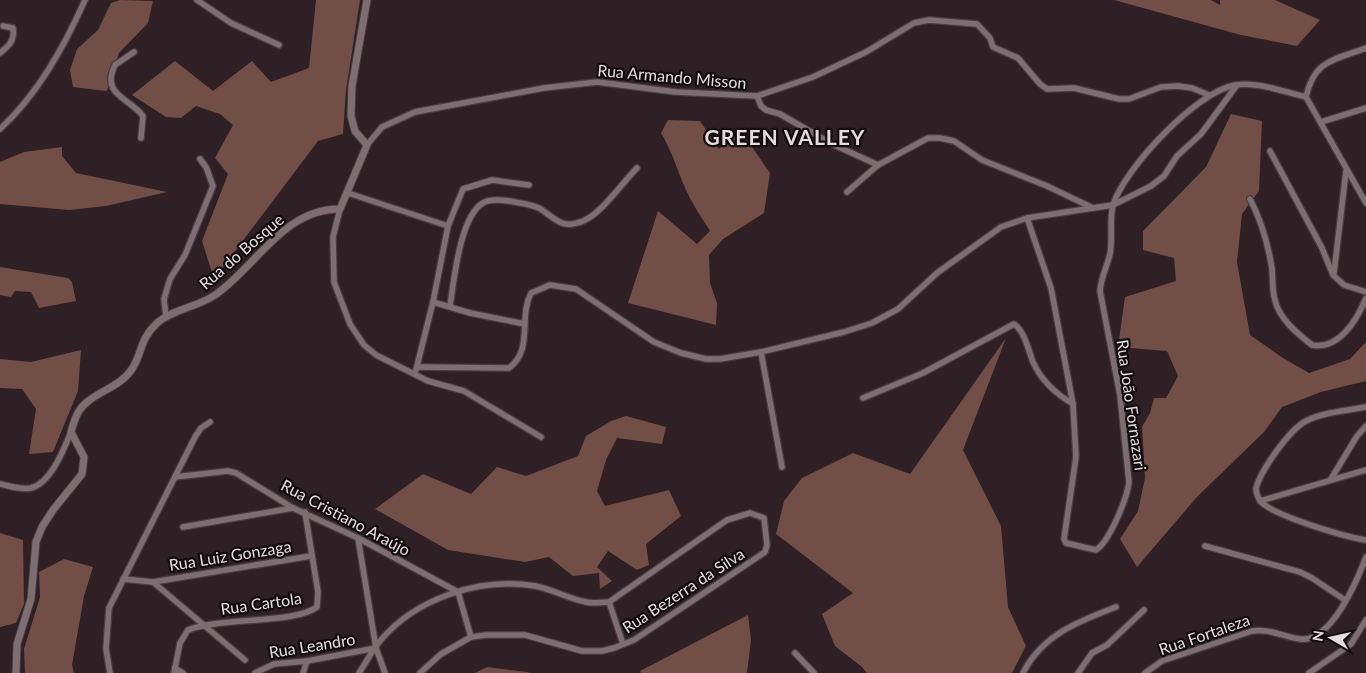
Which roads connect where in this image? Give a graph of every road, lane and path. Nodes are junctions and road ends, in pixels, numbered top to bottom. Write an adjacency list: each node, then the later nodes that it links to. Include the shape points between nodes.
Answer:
1 (85, 0): 15 (street, via 64,44 27,103)
2 (197, 0): 5 (street, via 231,23)
3 (367, 0): 17 (street, via 352,86 351,116 355,131)
4 (3, 26): 8 (street, via 13,28 14,33 10,44)
5 (279, 45)
6 (1366, 48): 12 (street, via 1323,64 1314,73)
7 (134, 52): 16 (street, via 115,66 111,82 116,94 143,116)
8 (0, 53)
9 (1237, 85): 10 (street); 12 (street, via 1262,87); 28 (street, via 1164,176)
10 (1209, 95): 11 (street, via 1178,86 1120,99 1074,88 1047,89 1018,58 993,47 990,38 977,24 929,20 914,23 866,52 813,77); 28 (street, via 1165,132 1136,166)
11 (756, 96): 17 (street, Rua Armando Misson, via 676,92 597,82 544,88 415,112 382,127); 20 (street, Rua Armando Misson, via 766,110 780,114 830,143)
12 (1306, 98): 14 (street)
13 (1366, 108): 14 (street)
14 (1321, 122): 22 (street)
15 (0, 129)
16 (141, 138)
17 (367, 146): 25 (street)
18 (1270, 151): 33 (street, via 1314,232)
19 (200, 159): 38 (street, via 213,186 185,255 170,279 164,299)
20 (878, 165): 24 (street); 29 (street, via 928,138 940,138 954,141 990,163)
21 (637, 168): 37 (street, via 583,221 555,222 538,208 502,200 485,202 475,209 459,254)
22 (1346, 171): 27 (street); 33 (street)
23 (529, 185): 32 (street, via 492,180 463,188)
24 (848, 192)
25 (348, 193): 30 (street); 32 (street)
26 (1250, 199): 35 (street, via 1264,227 1275,301 1298,334 1312,345 1327,345 1355,322)
27 (1366, 203)
28 (1113, 206): 29 (street); 44 (street, Rua João Fornazari, via 1110,256 1100,291 1120,395 1129,482 1128,496 1120,514 1096,550 1066,543 1064,539 1076,457)
29 (1092, 208): 31 (street)
30 (340, 209): 38 (street, Rua do Bosque, via 318,210 296,222 282,231 217,293); 42 (street, via 333,237 334,282 350,324 364,345 376,355)
31 (1028, 218): 40 (street, via 1001,227 973,246 882,318 844,332); 44 (street, Rua João Fornazari, via 1051,288)
32 (448, 226): 36 (street)
33 (1333, 275): 34 (street, via 1344,285)
34 (1366, 292)
35 (1366, 298)
36 (433, 302): 37 (street); 41 (street)
37 (450, 306): 39 (street)
38 (166, 318): 48 (street, Rua do Bosque, via 150,331 141,344 135,364 122,380 80,409)
39 (525, 324): 40 (street, via 525,309 531,293 542,286 557,285 576,289 639,333 681,353 720,359); 41 (street, via 523,352 509,368)
40 (761, 352): 50 (street)
41 (418, 367): 42 (street)
42 (414, 373): 49 (street, via 428,381 464,391)
43 (864, 398): 44 (street, via 923,373 1016,324 1042,377)
44 (1073, 404)
45 (1366, 406): 55 (street, via 1314,418 1299,426 1265,467 1256,488)
46 (210, 422): 52 (street, via 195,437)
47 (1366, 426): 53 (street)
48 (71, 432): 54 (street, via 56,465 38,485 26,488); 80 (street, via 84,457 82,474 53,510 36,542 31,599 17,644)
49 (541, 437)
50 (782, 467)
51 (1366, 470): 53 (street)
52 (174, 477): 56 (street, Rua Cristiano Araújo, via 231,472); 64 (street)
53 (1331, 479): 55 (street)
54 (0, 484)
55 (1260, 501): 60 (street, via 1322,529)
56 (294, 508): 57 (street, Rua Cristiano Araújo); 58 (street)
57 (305, 512): 59 (street, Rua Cristiano Araújo); 62 (street, Rua Cartola)
58 (183, 527)
59 (358, 538): 66 (street, Rua Cristiano Araújo); 75 (street)
60 (1366, 540)
61 (1205, 546): 67 (street, via 1300,572)
62 (311, 556): 65 (street, Rua Luiz Gonzaga); 72 (street, Rua Cartola, via 319,596 317,607 294,615)
63 (1366, 557): 67 (street, Rua Fortaleza)
64 (123, 579): 65 (street, Rua Luiz Gonzaga); 81 (street, via 107,620 106,649)
65 (153, 582): 72 (street)
66 (458, 592): 68 (street, via 498,583 536,586 588,603); 73 (street); 75 (street, via 433,601 413,614 392,629)
67 (1345, 600): 91 (street, Rua Fortaleza, via 1326,630 1314,638 1303,640 1265,630 1252,631 1162,661)
68 (609, 602): 74 (street); 74 (street, Rua Bezerra da Silva, via 727,520 755,513 764,518 765,552)
69 (1116, 607): 89 (street, via 1071,624 1037,651)
70 (1144, 610): 90 (street, via 1107,645 1092,653)
71 (1366, 620): 92 (street, via 1352,644)
72 (206, 624): 77 (street); 79 (street, Rua Cartola, via 186,632)
73 (471, 637): 74 (street, Rua Bezerra da Silva, via 525,634 582,651 602,651); 87 (street, Rua Bezerra da Silva, via 441,654)
74 (624, 644)
75 (376, 648): 78 (street, Rua Leandro); 85 (street); 86 (street)
76 (794, 653): 88 (street)
77 (245, 660)
78 (306, 661): 83 (street, Rua Leandro, via 274,664); 84 (street)
79 (174, 671): 82 (street)
80 (16, 673)
81 (110, 673)
82 (183, 673)
83 (255, 673)
84 (303, 673)
85 (359, 673)
86 (385, 673)
87 (420, 673)
88 (814, 673)
89 (1023, 673)
90 (1078, 673)
91 (1145, 673)
92 (1309, 673)

